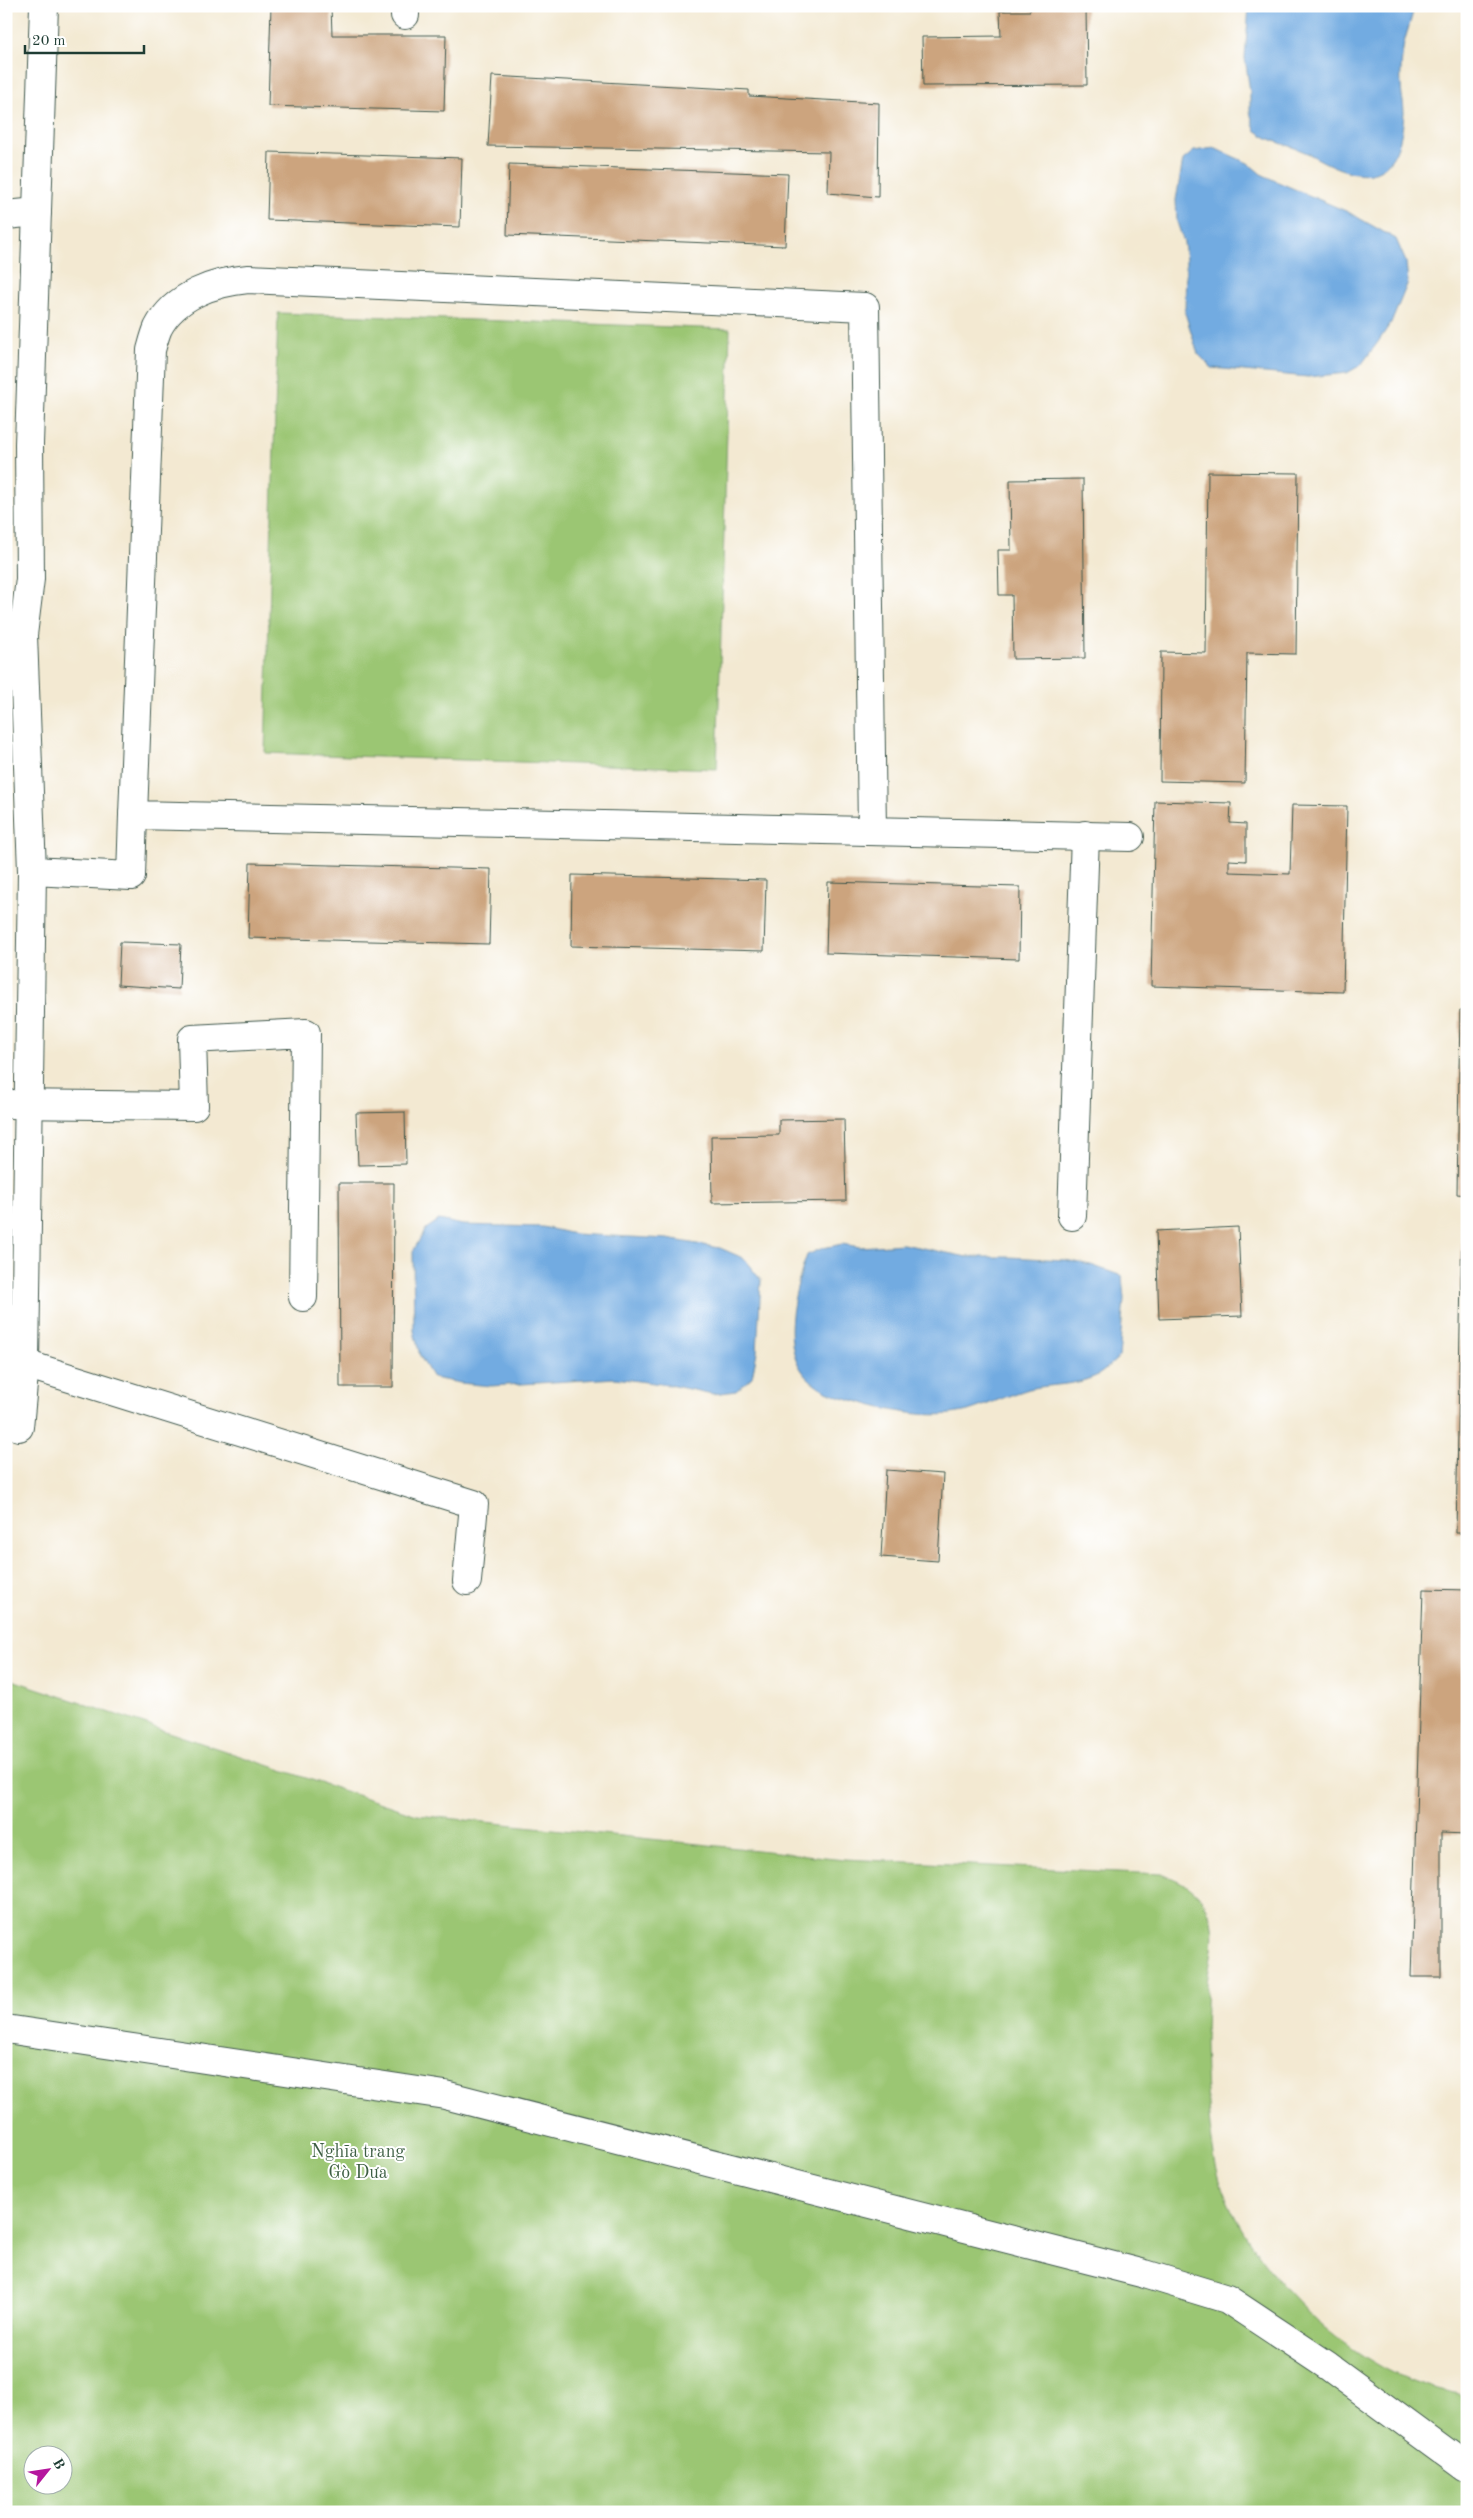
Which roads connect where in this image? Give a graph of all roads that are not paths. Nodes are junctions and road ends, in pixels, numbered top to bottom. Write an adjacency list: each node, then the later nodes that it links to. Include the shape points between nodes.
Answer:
1 (44, 6): 2 (street)
2 (37, 212): 3 (street); 4 (street)
3 (6, 215)
4 (18, 444): 9 (street, via 30,578 23,636)
5 (133, 816): 6 (street); 6 (street, via 151,350 159,327 188,298 207,287 248,279 865,307); 9 (street, via 131,876)
6 (872, 831): 7 (street)
7 (1085, 836): 8 (street); 11 (street)
8 (1130, 837)
9 (32, 871): 10 (street)
10 (17, 1104): 12 (street, via 194,1106 192,1038 306,1033); 13 (street)
11 (1072, 1216)
12 (303, 1297)
13 (26, 1364): 14 (street); 15 (street, via 474,1504)
14 (19, 1427)
15 (467, 1581)
16 (6, 2029): 17 (street, via 445,2096 1145,2274 1228,2299 1328,2366)
17 (1467, 2468)

